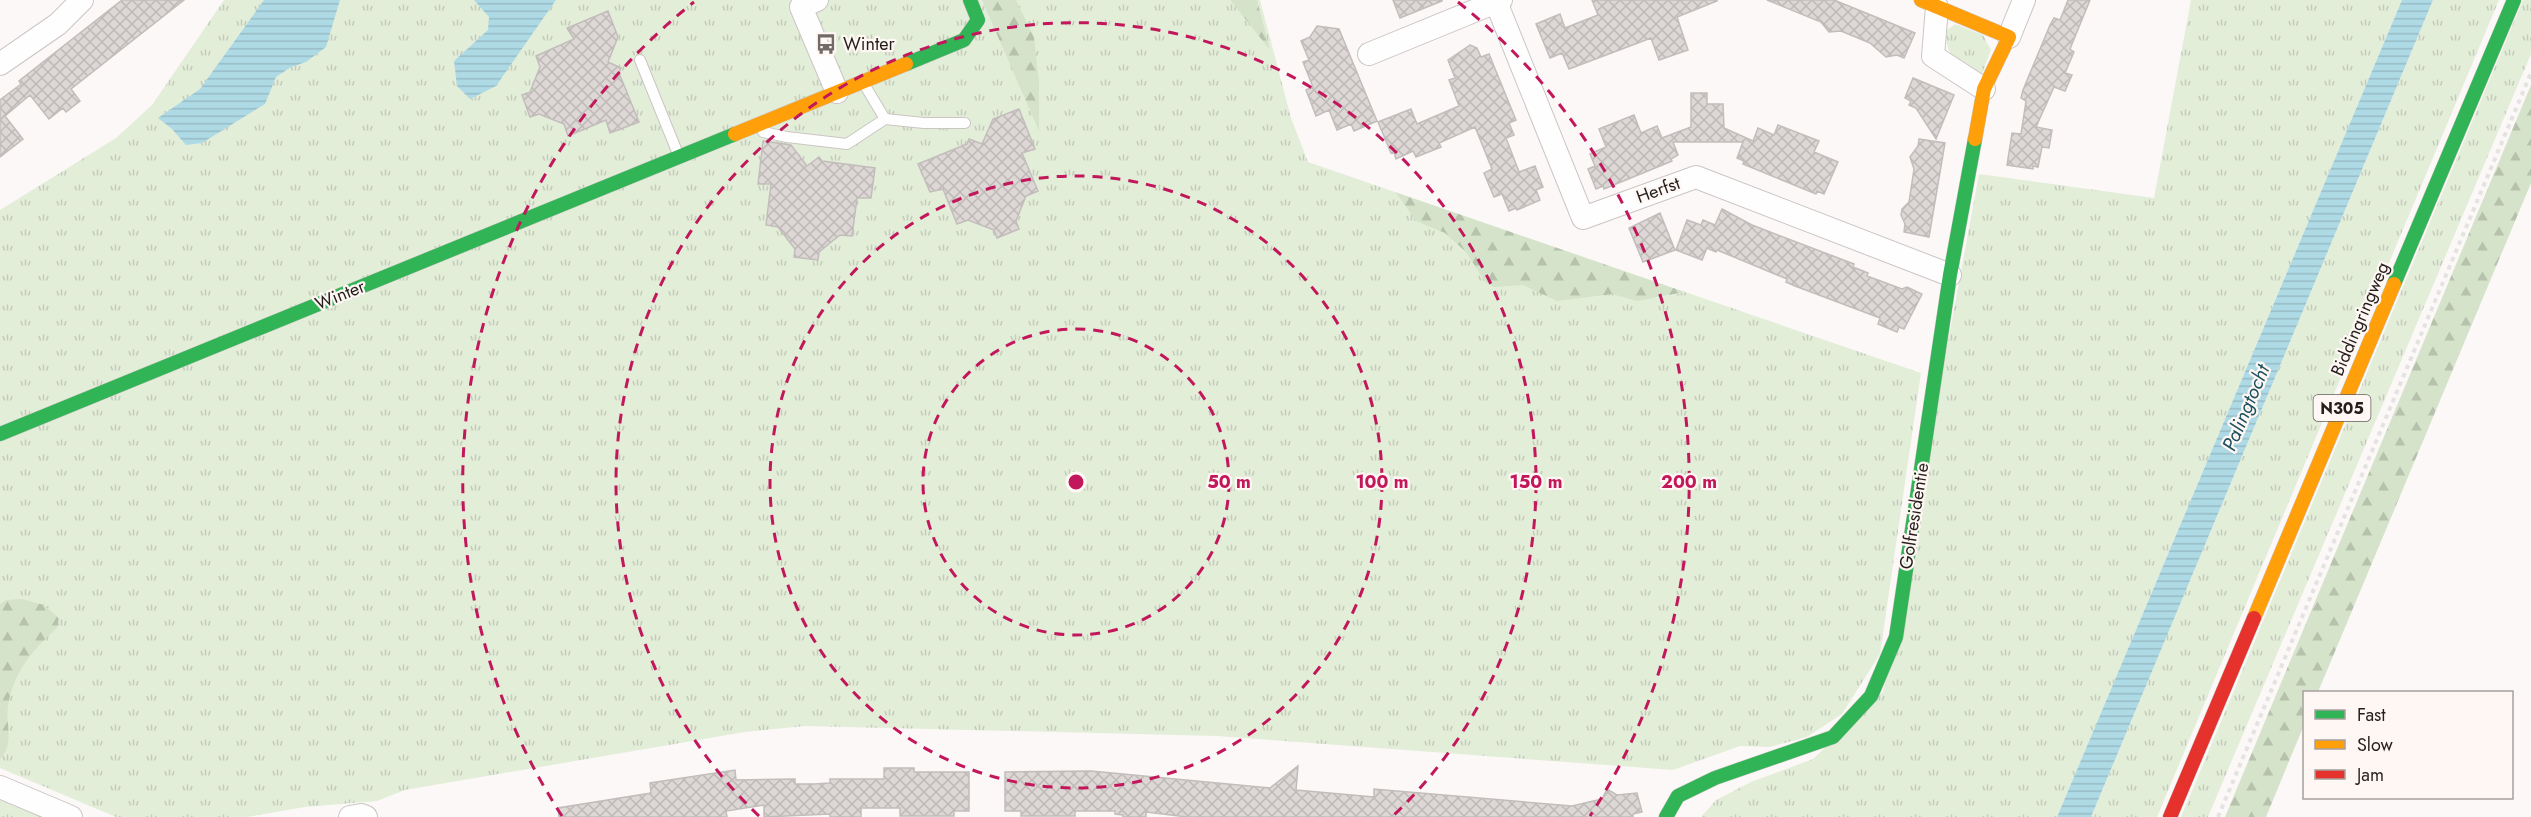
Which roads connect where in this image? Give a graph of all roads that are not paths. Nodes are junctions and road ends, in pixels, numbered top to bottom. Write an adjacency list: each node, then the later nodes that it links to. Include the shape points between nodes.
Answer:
1 (82, 0): 11 (street, via 58,24)
2 (970, 0): 12 (main road, Winter, via 978,20 964,40)
3 (2024, 0): 8 (street)
4 (2514, 0): 26 (main road, Biddingringweg / N305)
5 (1498, 1): 9 (street, Herfst); 19 (street, Herfst, via 1583,218 1696,177)
6 (805, 2): 14 (street)
7 (1929, 3): 8 (main road); 13 (street, via 1933,56)
8 (2009, 37): 13 (main road, Golfresidentie)
9 (1369, 54)
10 (640, 60): 18 (lane)
11 (0, 64)
12 (862, 81): 14 (main road, Winter); 15 (lane)
13 (1984, 89): 19 (main road, Golfresidentie)
14 (837, 92): 17 (main road, Winter)
15 (885, 119): 16 (lane); 17 (lane, via 847,144)
16 (965, 123)
17 (748, 128): 18 (main road, Winter)
18 (680, 156): 20 (main road, Winter)
19 (1950, 275): 25 (main road, Golfresidentie, via 1896,637 1871,696 1833,737 1715,778 1678,796)
20 (0, 434)
21 (0, 787): 22 (street)
22 (71, 817)
23 (350, 817): 24 (street)
24 (366, 817)
25 (1666, 817)
26 (2170, 817)

